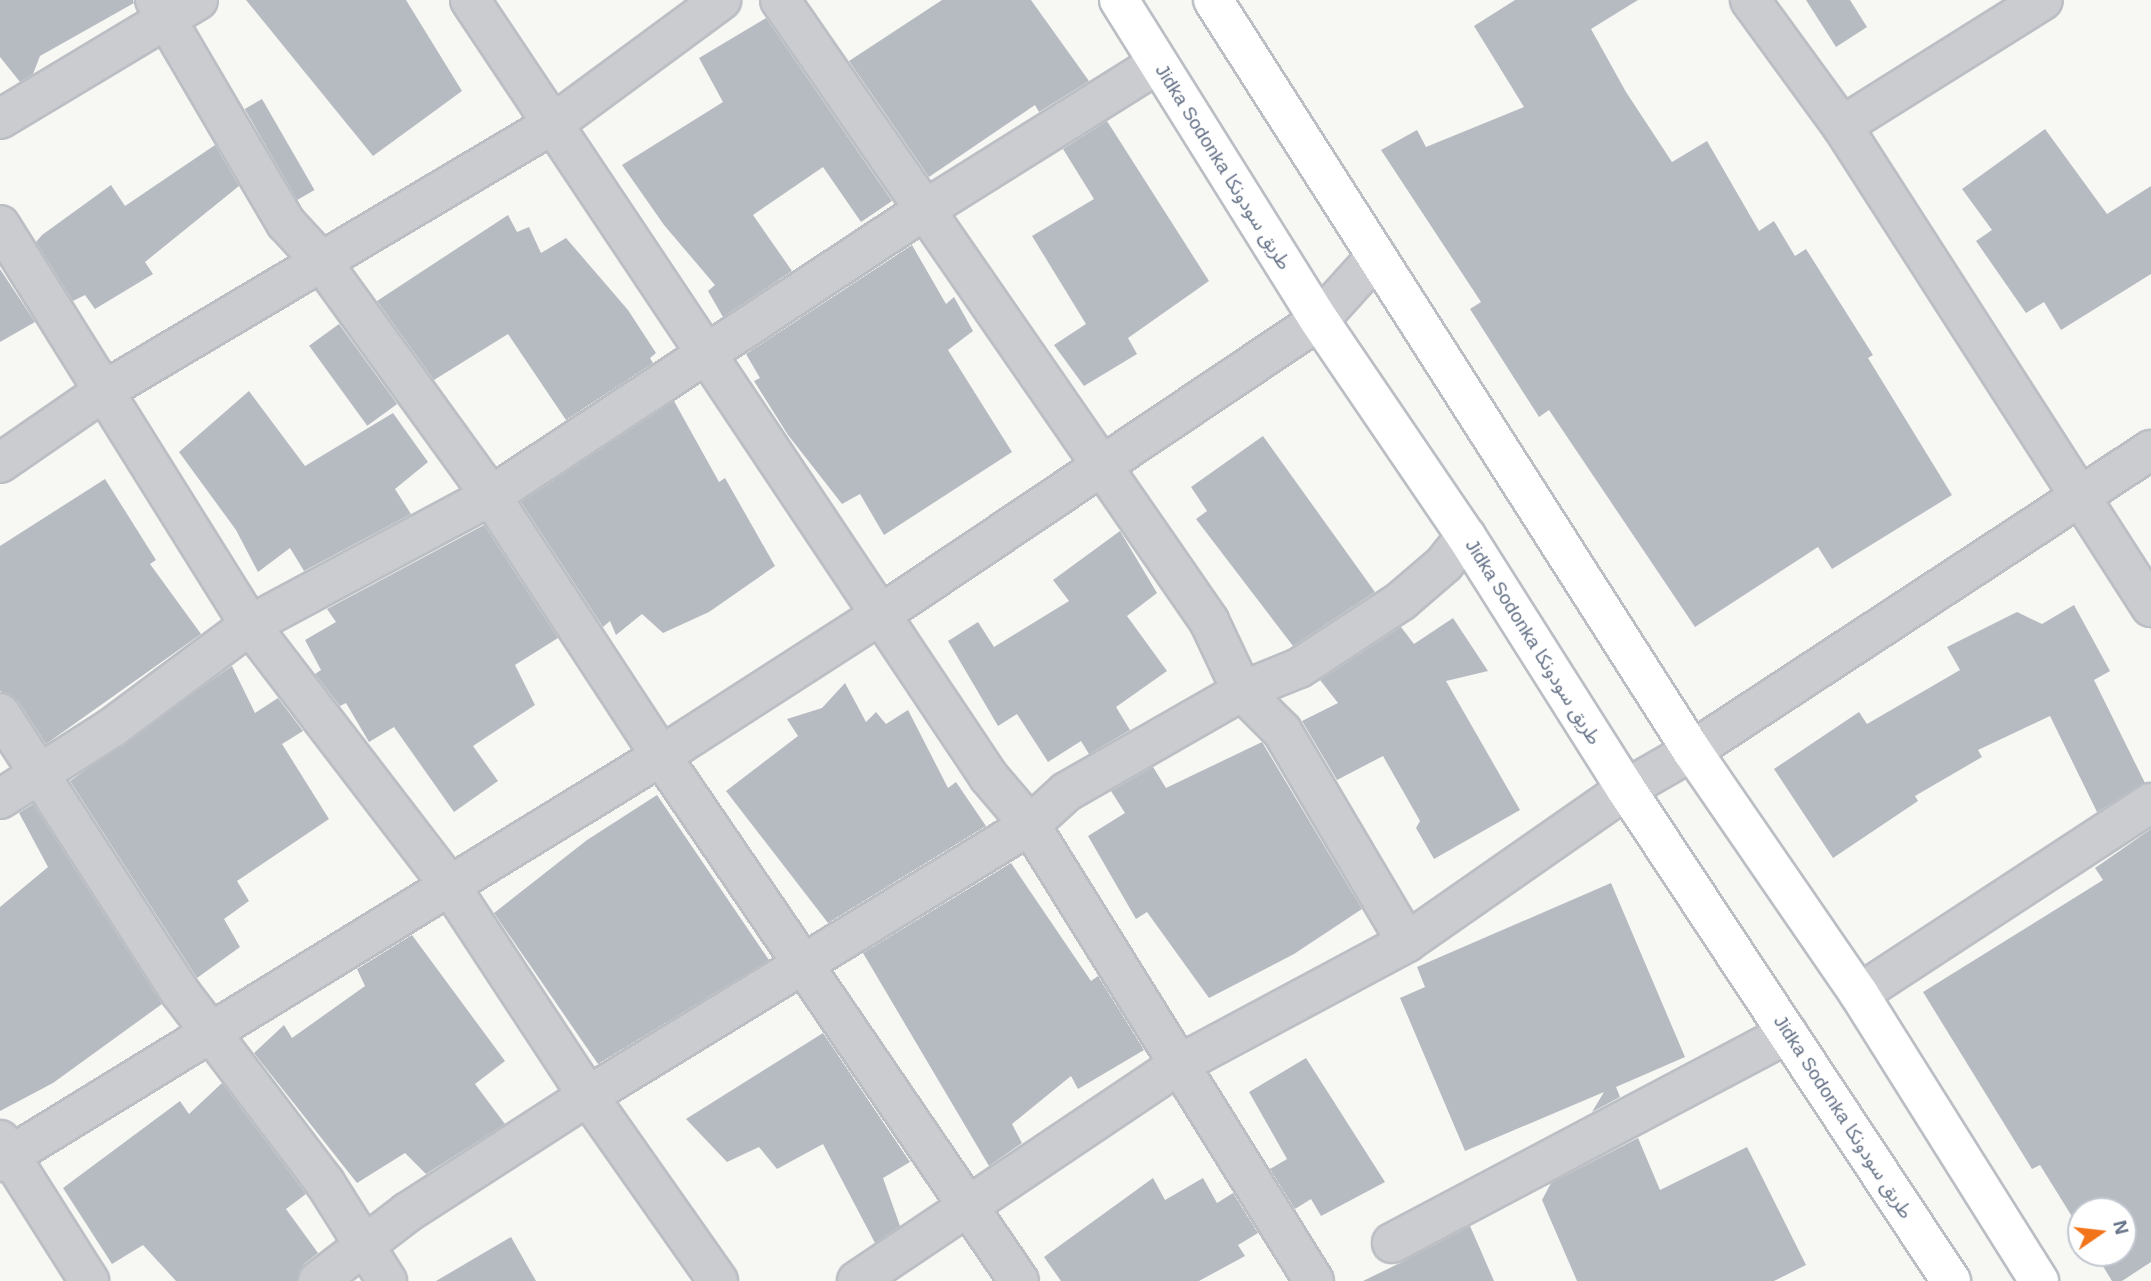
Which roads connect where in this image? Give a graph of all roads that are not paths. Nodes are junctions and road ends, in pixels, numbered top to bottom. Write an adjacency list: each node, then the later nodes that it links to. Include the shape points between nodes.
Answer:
1 (470, 0): 11 (street)
2 (721, 0): 11 (street)
3 (780, 0): 13 (street)
4 (1119, 0): 9 (main road, Jidka Sodonka طريق سودونكا)
5 (1213, 0): 15 (main road)
6 (1750, 0): 12 (street)
7 (2043, 0): 12 (street)
8 (174, 6): 10 (street); 16 (street, via 216,111 286,223)
9 (1157, 64): 13 (street); 17 (main road, Jidka Sodonka طريق سودونكا)
10 (0, 120)
11 (553, 124): 16 (street); 18 (street)
12 (1842, 126): 24 (street)
13 (926, 209): 18 (street); 22 (street)
14 (0, 225): 19 (street)
15 (1377, 256): 17 (street); 31 (main road)
16 (321, 261): 19 (street); 23 (street)
17 (1319, 320): 22 (street); 25 (main road, Jidka Sodonka طريق سودونكا)
18 (705, 355): 23 (street); 27 (street)
19 (104, 391): 21 (street); 28 (street)
20 (2151, 450): 24 (street)
21 (0, 463)
22 (1098, 466): 27 (street); 29 (street, via 1209,621)
23 (491, 496): 28 (street); 32 (street)
24 (2079, 496): 26 (street); 31 (street)
25 (1466, 536): 29 (street, via 1444,564 1401,601 1299,668); 34 (main road, Jidka Sodonka طريق سودونكا)
26 (2151, 607)
27 (880, 615): 32 (street); 37 (street, via 989,777)
28 (250, 625): 33 (street); 38 (street)
29 (1242, 691): 37 (street, via 1066,792); 39 (street, via 1282,731)
30 (0, 713): 33 (street)
31 (1692, 751): 34 (street); 41 (main road)
32 (661, 756): 38 (street); 40 (street)
33 (42, 774): 35 (street); 42 (street, via 137,928)
34 (1626, 789): 39 (street); 43 (main road, Jidka Sodonka طريق سودونكا)
35 (0, 800)
36 (2151, 803): 41 (street)
37 (1030, 825): 40 (street); 44 (street)
38 (450, 886): 42 (street); 45 (street)
39 (1407, 942): 44 (street)
40 (805, 963): 45 (street); 47 (street)
41 (1859, 994): 58 (main road)
42 (210, 1032): 46 (street); 49 (street, via 325,1183)
43 (1788, 1033): 48 (street); 57 (main road, Jidka Sodonka طريق سودونكا)
44 (1178, 1065): 47 (street); 56 (street)
45 (588, 1096): 49 (street, via 408,1212); 53 (street)
46 (4, 1153): 50 (street)
47 (967, 1208): 54 (street); 55 (street)
48 (1392, 1243)
49 (364, 1247): 51 (street); 52 (street)
50 (89, 1281)
51 (318, 1281)
52 (387, 1281)
53 (718, 1281)
54 (857, 1281)
55 (1019, 1281)
56 (1314, 1281)
57 (1951, 1281)
58 (2039, 1281)

